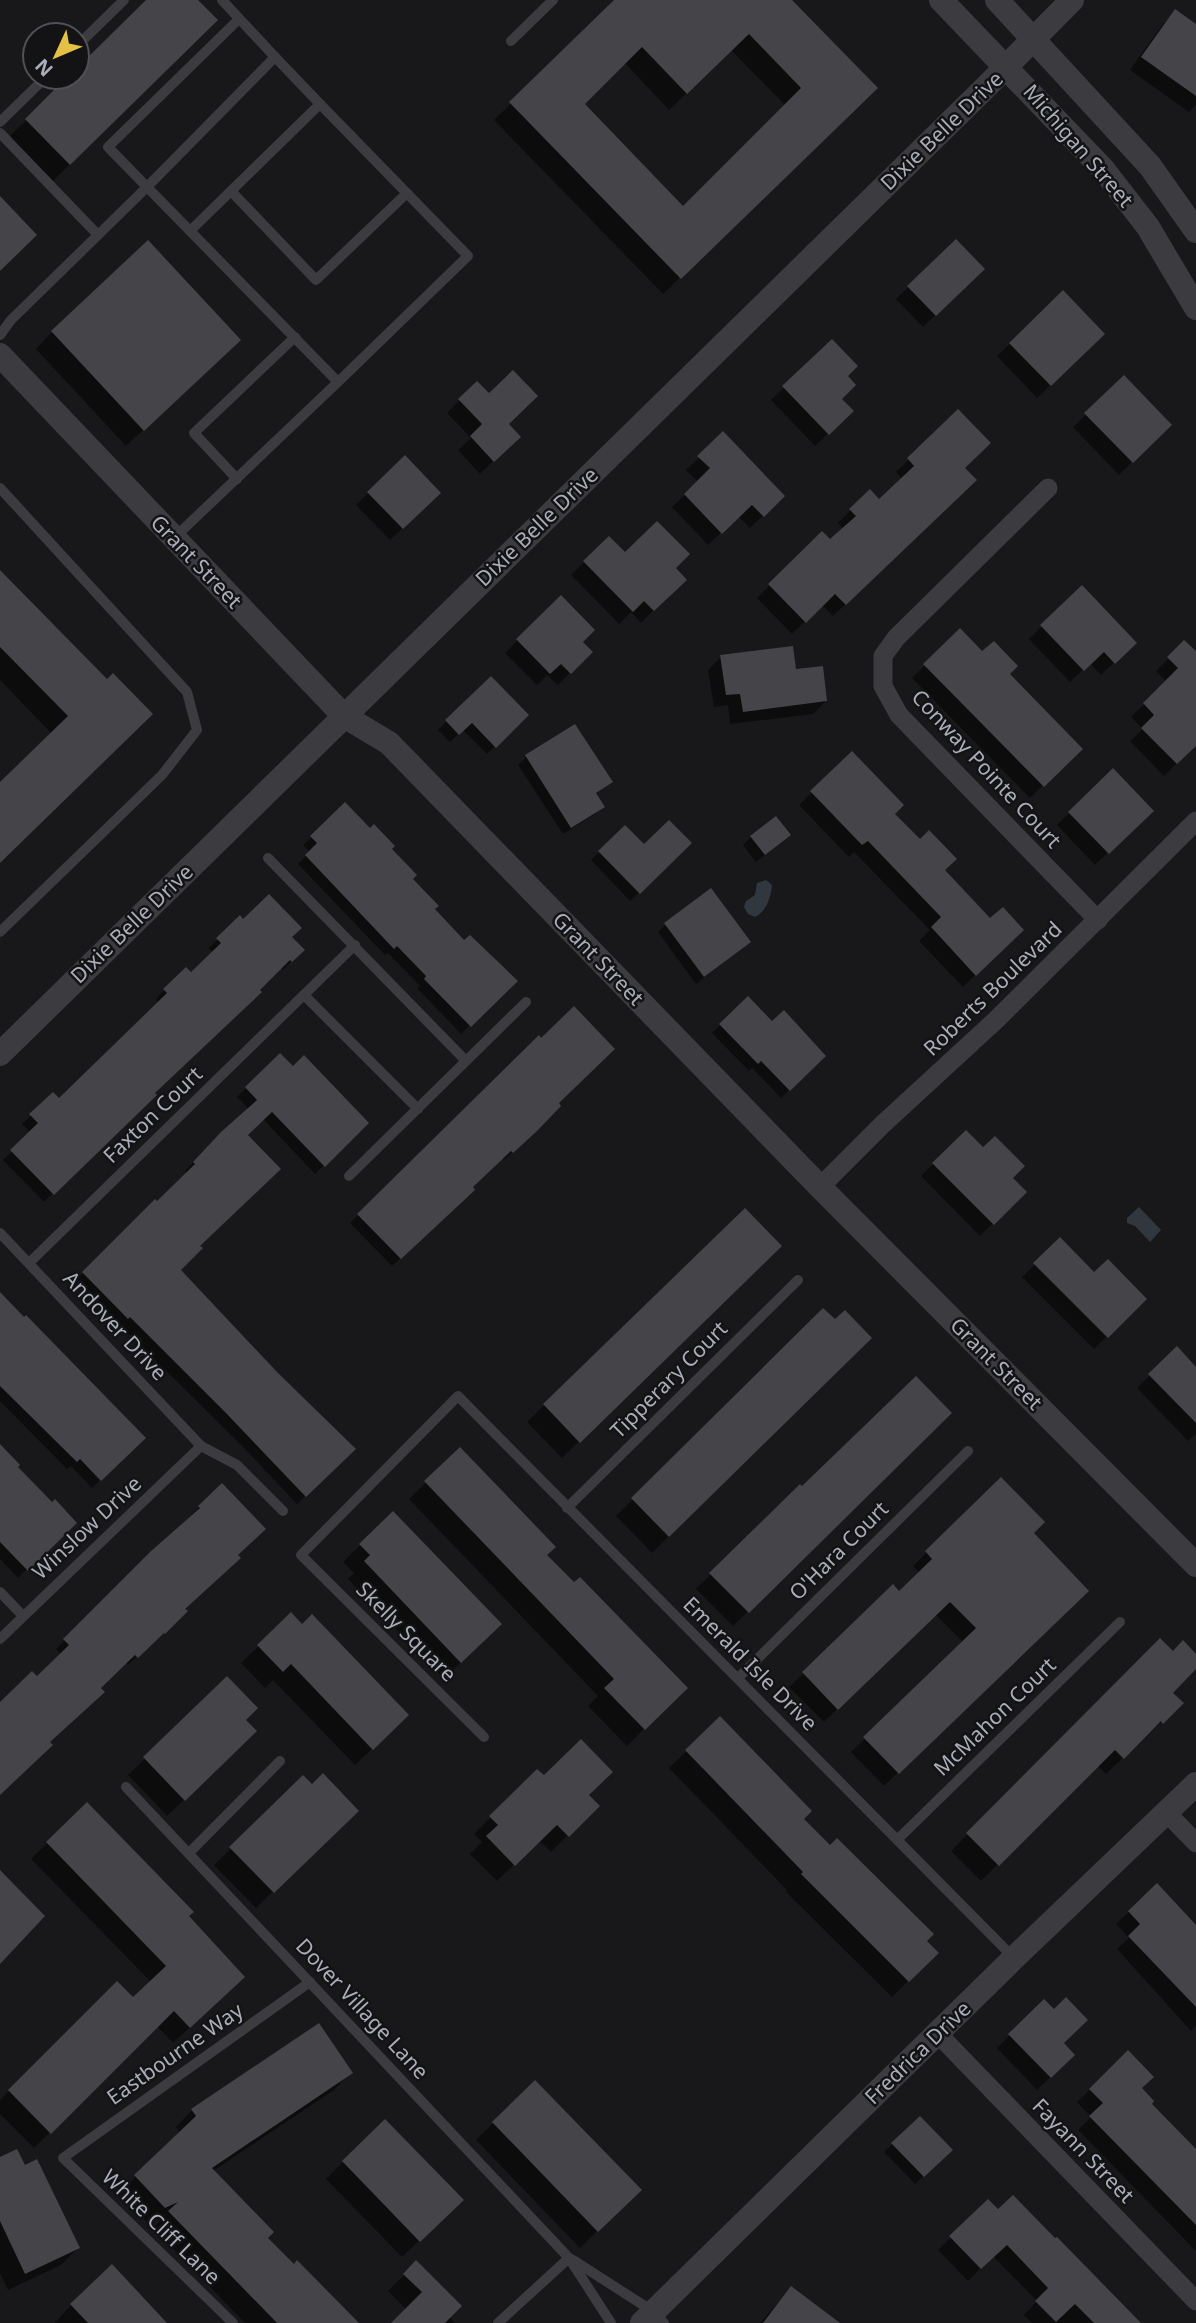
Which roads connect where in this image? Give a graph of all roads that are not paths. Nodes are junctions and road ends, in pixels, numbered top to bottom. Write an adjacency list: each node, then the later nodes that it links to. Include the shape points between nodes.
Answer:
1 (124, 0): 8 (lane)
2 (222, 0): 7 (lane)
3 (553, 0): 10 (lane)
4 (941, 0): 12 (street, Michigan Street)
5 (997, 0): 9 (street, Michigan Street)
6 (1072, 0): 9 (street, Dixie Belle Drive)
7 (239, 19): 11 (lane); 17 (lane, via 108,148)
8 (91, 32)
9 (1034, 37): 12 (street, Dixie Belle Drive); 21 (street, Michigan Street, via 1150,166)
10 (511, 41)
11 (275, 57): 14 (lane); 17 (lane)
12 (1007, 66): 23 (street, Michigan Street, via 1103,169 1148,227); 32 (street, Dixie Belle Drive)
13 (32, 91): 15 (lane)
14 (320, 104): 18 (lane); 19 (lane)
15 (0, 122)
16 (0, 134): 22 (lane)
17 (147, 187): 20 (lane); 22 (lane)
18 (231, 191): 19 (lane, via 316,280); 20 (lane)
19 (407, 193): 27 (lane, via 468,256)
20 (190, 231): 25 (lane)
21 (1196, 231)
22 (99, 235): 24 (lane)
23 (1196, 308)
24 (0, 335)
25 (295, 337): 27 (lane); 28 (lane, via 194,433)
26 (0, 355): 31 (street, Grant Street)
27 (338, 382): 28 (lane)
28 (237, 479): 31 (lane)
29 (0, 488): 36 (lane, via 187,692 197,730 162,775)
30 (1048, 488): 35 (street, Conway Pointe Court, via 895,638 883,656 883,686 899,715)
31 (173, 539): 32 (street, Grant Street)
32 (344, 716): 40 (street, Dixie Belle Drive); 44 (street, Grant Street, via 389,743)
33 (1196, 821): 35 (street, Roberts Boulevard)
34 (268, 858): 37 (lane)
35 (1097, 920): 44 (street, Roberts Boulevard)
36 (0, 932)
37 (355, 946): 38 (lane, Faxton Court); 41 (lane)
38 (304, 995): 42 (lane); 46 (lane, Faxton Court)
39 (526, 1002): 41 (lane)
40 (0, 1054)
41 (466, 1061): 42 (lane)
42 (418, 1109): 43 (lane)
43 (349, 1176)
44 (820, 1187): 53 (street, Grant Street)
45 (0, 1233): 46 (lane, Andover Drive)
46 (29, 1263): 48 (lane, Andover Drive)
47 (798, 1280): 50 (lane, Tipperary Court)
48 (201, 1446): 51 (lane, Andover Drive, via 237,1465); 55 (lane, Winslow Drive)
49 (968, 1451): 58 (lane, O'Hara Court)
50 (567, 1508): 52 (lane, Emerald Isle Drive, via 458,1396); 58 (lane, Emerald Isle Drive)
51 (283, 1511)
52 (301, 1555): 59 (lane, Skelly Square)
53 (1196, 1565)
54 (0, 1592): 55 (lane)
55 (23, 1616): 57 (lane, Winslow Drive)
56 (1120, 1622): 64 (lane, McMahon Court)
57 (0, 1639)
58 (738, 1678): 64 (lane, Emerald Isle Drive)
59 (484, 1737)
60 (280, 1761): 66 (lane)
61 (1196, 1784): 63 (street, Fredrica Drive)
62 (126, 1787): 66 (lane, Dover Village Lane)
63 (1166, 1812): 65 (street); 67 (street, Fredrica Drive)
64 (898, 1839): 67 (lane, Emerald Isle Drive)
65 (1196, 1843)
66 (189, 1853): 68 (lane, Dover Village Lane)
67 (1014, 1958): 69 (street, Fredrica Drive)
68 (310, 1982): 70 (lane, Eastbourne Way); 71 (lane, Dover Village Lane)
69 (938, 2034): 72 (street, Fayann Street); 73 (street, Fredrica Drive)
70 (62, 2158): 74 (lane, White Cliff Lane)
71 (569, 2258): 73 (lane, Dover Village Lane); 75 (lane); 76 (lane, Dover Village Lane)
72 (1196, 2301)
73 (653, 2319)
74 (233, 2323)
75 (498, 2323)
76 (611, 2323)

